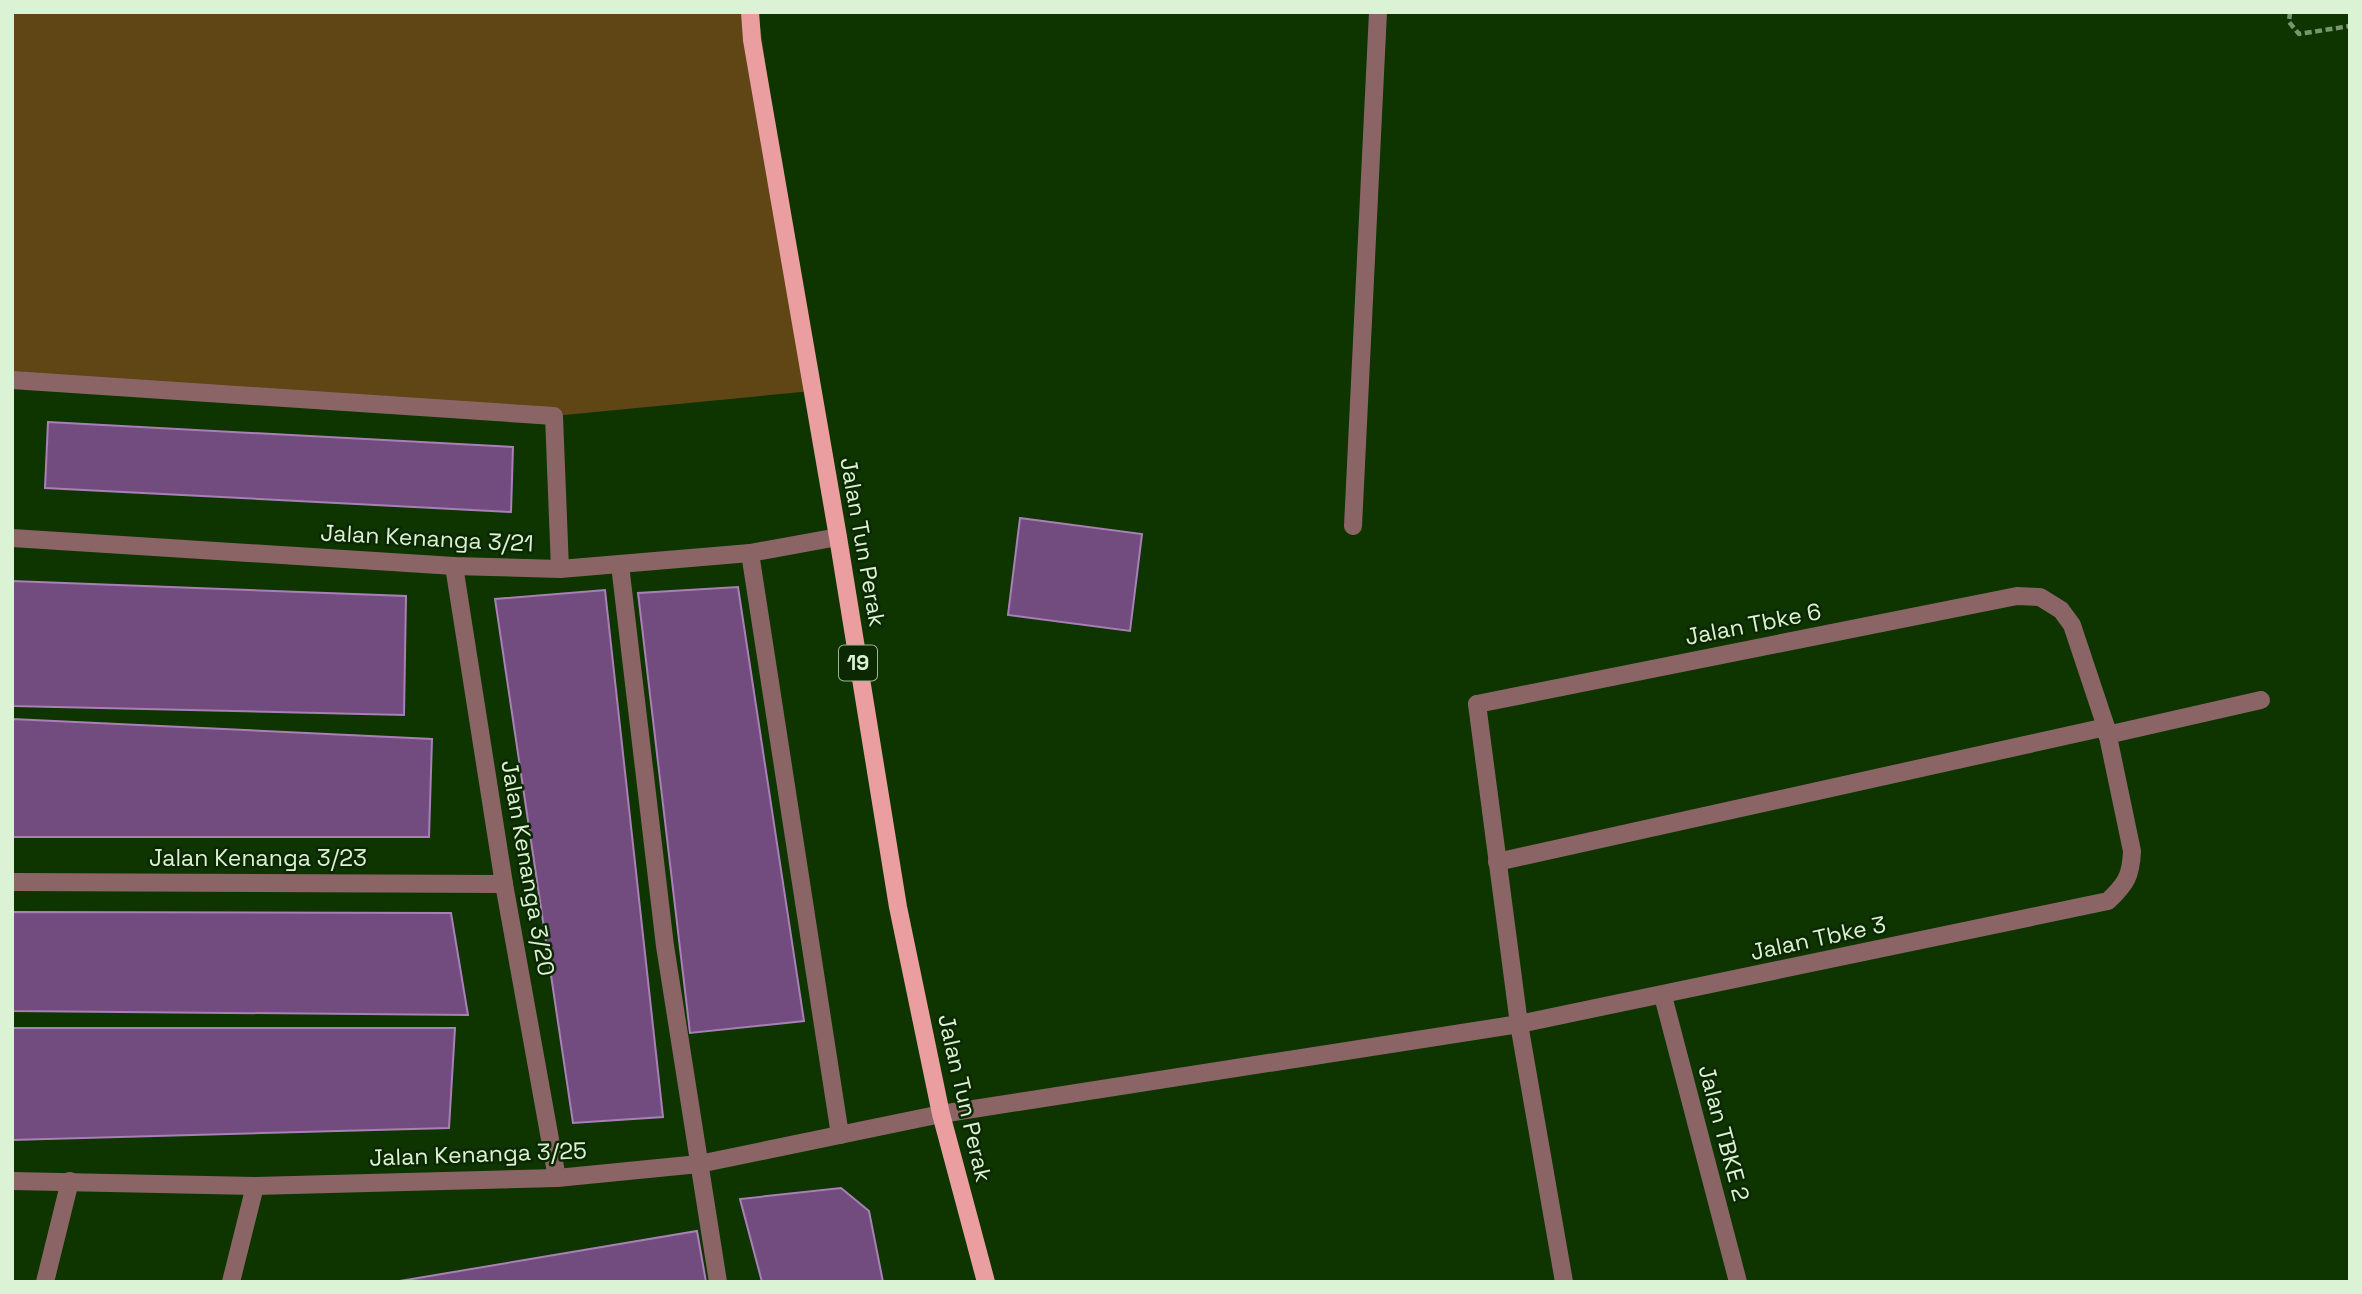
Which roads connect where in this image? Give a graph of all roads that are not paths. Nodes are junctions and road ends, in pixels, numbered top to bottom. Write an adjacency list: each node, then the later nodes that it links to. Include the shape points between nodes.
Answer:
1 (751, 12): 5 (main road, Jalan Tun Perak / 19, via 752,40)
2 (1378, 12): 4 (street)
3 (12, 380): 10 (street, via 554,416)
4 (1353, 526)
5 (838, 537): 7 (street, Jalan Kenanga 3/21); 18 (main road, Jalan Tun Perak / 19, via 898,907)
6 (12, 538): 9 (street, Jalan Kenanga 3/21)
7 (750, 553): 8 (street, Jalan Kenanga 3/21); 19 (street)
8 (620, 565): 10 (street, Jalan Kenanga 3/21); 20 (street, via 665,946)
9 (454, 566): 10 (street, Jalan Kenanga 3/21); 15 (street, Jalan Kenanga 3/20)
10 (560, 569)
11 (2261, 700): 12 (street)
12 (2106, 731): 13 (street); 13 (street, Jalan Tbke 6, via 2073,625 2061,610 2040,597 2017,596 1477,704); 16 (street, Jalan Tbke 3, via 2132,851 2132,871 2108,901)
13 (1497, 862): 17 (street)
14 (12, 882): 15 (street, Jalan Kenanga 3/23)
15 (504, 884): 21 (street, Jalan Kenanga 3/20)
16 (1663, 996): 17 (street, Jalan Tbke 3); 30 (street, Jalan TBKE 2)
17 (1519, 1024): 18 (street, Jalan Tbke 3); 29 (street)
18 (941, 1114): 19 (street, Jalan Kenanga 3/25); 28 (main road, Jalan Tun Perak / 19)
19 (840, 1135): 20 (street, Jalan Kenanga 3/25)
20 (699, 1164): 21 (street, Jalan Kenanga 3/25); 27 (street)
21 (557, 1178): 24 (street, Jalan Kenanga 3/25)
22 (12, 1181): 23 (street, Jalan Kenanga 3/25)
23 (71, 1181): 24 (street, Jalan Kenanga 3/25); 25 (street)
24 (255, 1186): 26 (street)
25 (45, 1282)
26 (231, 1282)
27 (718, 1282)
28 (986, 1282)
29 (1564, 1282)
30 (1738, 1282)

